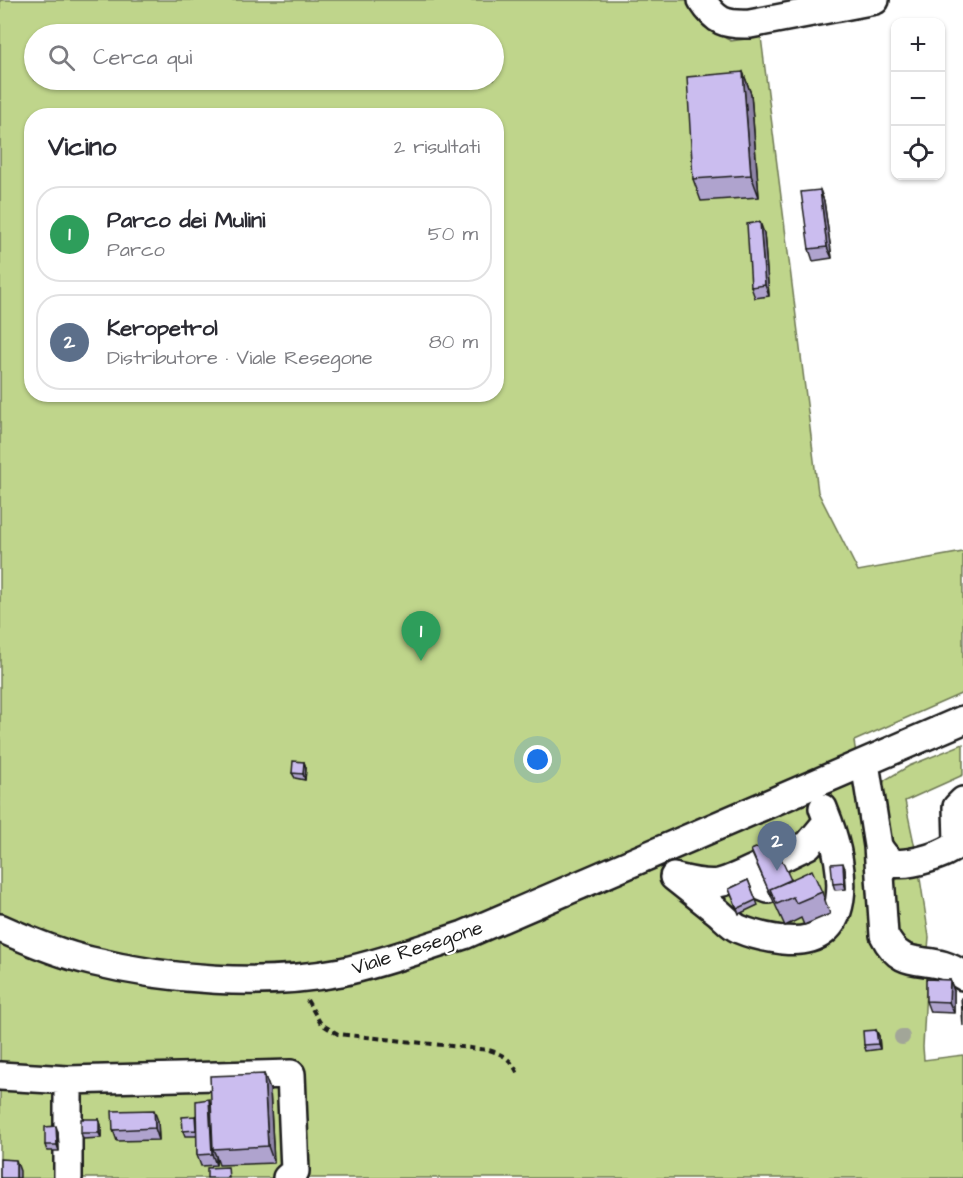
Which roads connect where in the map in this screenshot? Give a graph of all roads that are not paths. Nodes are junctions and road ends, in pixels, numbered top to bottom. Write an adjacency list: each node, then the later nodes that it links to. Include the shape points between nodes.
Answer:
1 (875, 0): 2 (street, via 731,25)
2 (707, 8)
3 (963, 720): 4 (street)
4 (865, 763): 5 (street, Viale Resegone); 8 (street)
5 (813, 785): 7 (street); 9 (street, Viale Resegone)
6 (963, 801): 8 (street, via 957,807 957,846 933,857 902,863 886,857)
7 (828, 821): 10 (street, via 808,845 767,874 716,885); 10 (street, via 837,844 839,903 837,915 824,933 813,939 765,938 738,928)
8 (878, 846): 12 (street, via 884,935 890,948 902,958 939,963)
9 (651, 855): 10 (street); 11 (street, Viale Resegone, via 464,935 340,972 212,980 90,961)
10 (675, 877)
11 (0, 928)
12 (963, 976)
13 (0, 1076): 14 (street)
14 (68, 1080): 15 (street); 16 (street, via 291,1074 295,1171)
15 (68, 1178)
16 (287, 1178)

